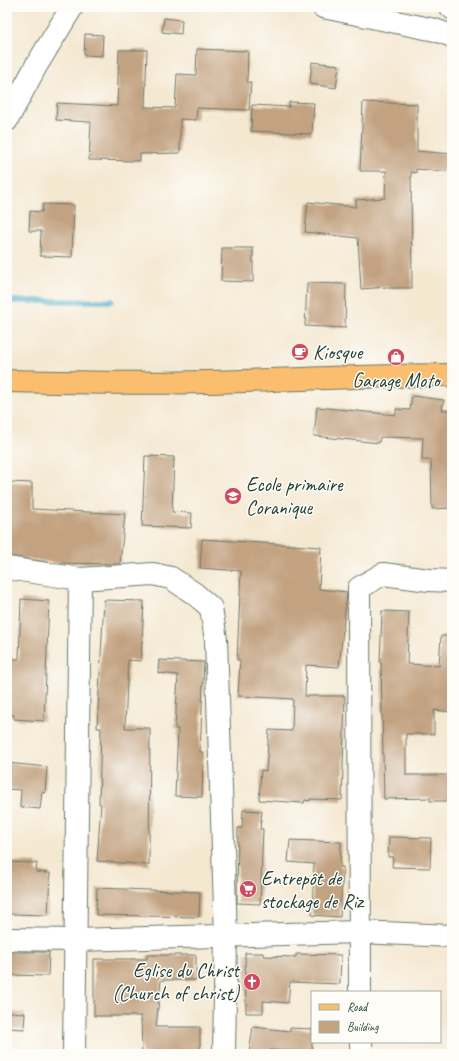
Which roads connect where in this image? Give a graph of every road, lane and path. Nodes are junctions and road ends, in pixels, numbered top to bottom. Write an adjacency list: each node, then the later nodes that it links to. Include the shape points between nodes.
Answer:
1 (72, 7): 4 (street)
2 (323, 7): 3 (street, via 435,30)
3 (452, 36)
4 (7, 120)
5 (452, 374): 6 (main road, via 242,382)
6 (7, 381)
7 (7, 568): 8 (street)
8 (80, 579): 12 (street, via 153,574 172,578 210,608 216,640); 14 (street)
9 (452, 581): 10 (street, via 383,574 359,588)
10 (359, 932): 11 (street); 12 (street); 15 (street)
11 (452, 936)
12 (226, 937): 14 (street); 18 (street)
13 (7, 939): 14 (street)
14 (76, 940): 17 (street)
15 (360, 991)
16 (361, 1043): 19 (street)
17 (74, 1054)
18 (224, 1054)
19 (361, 1054)

